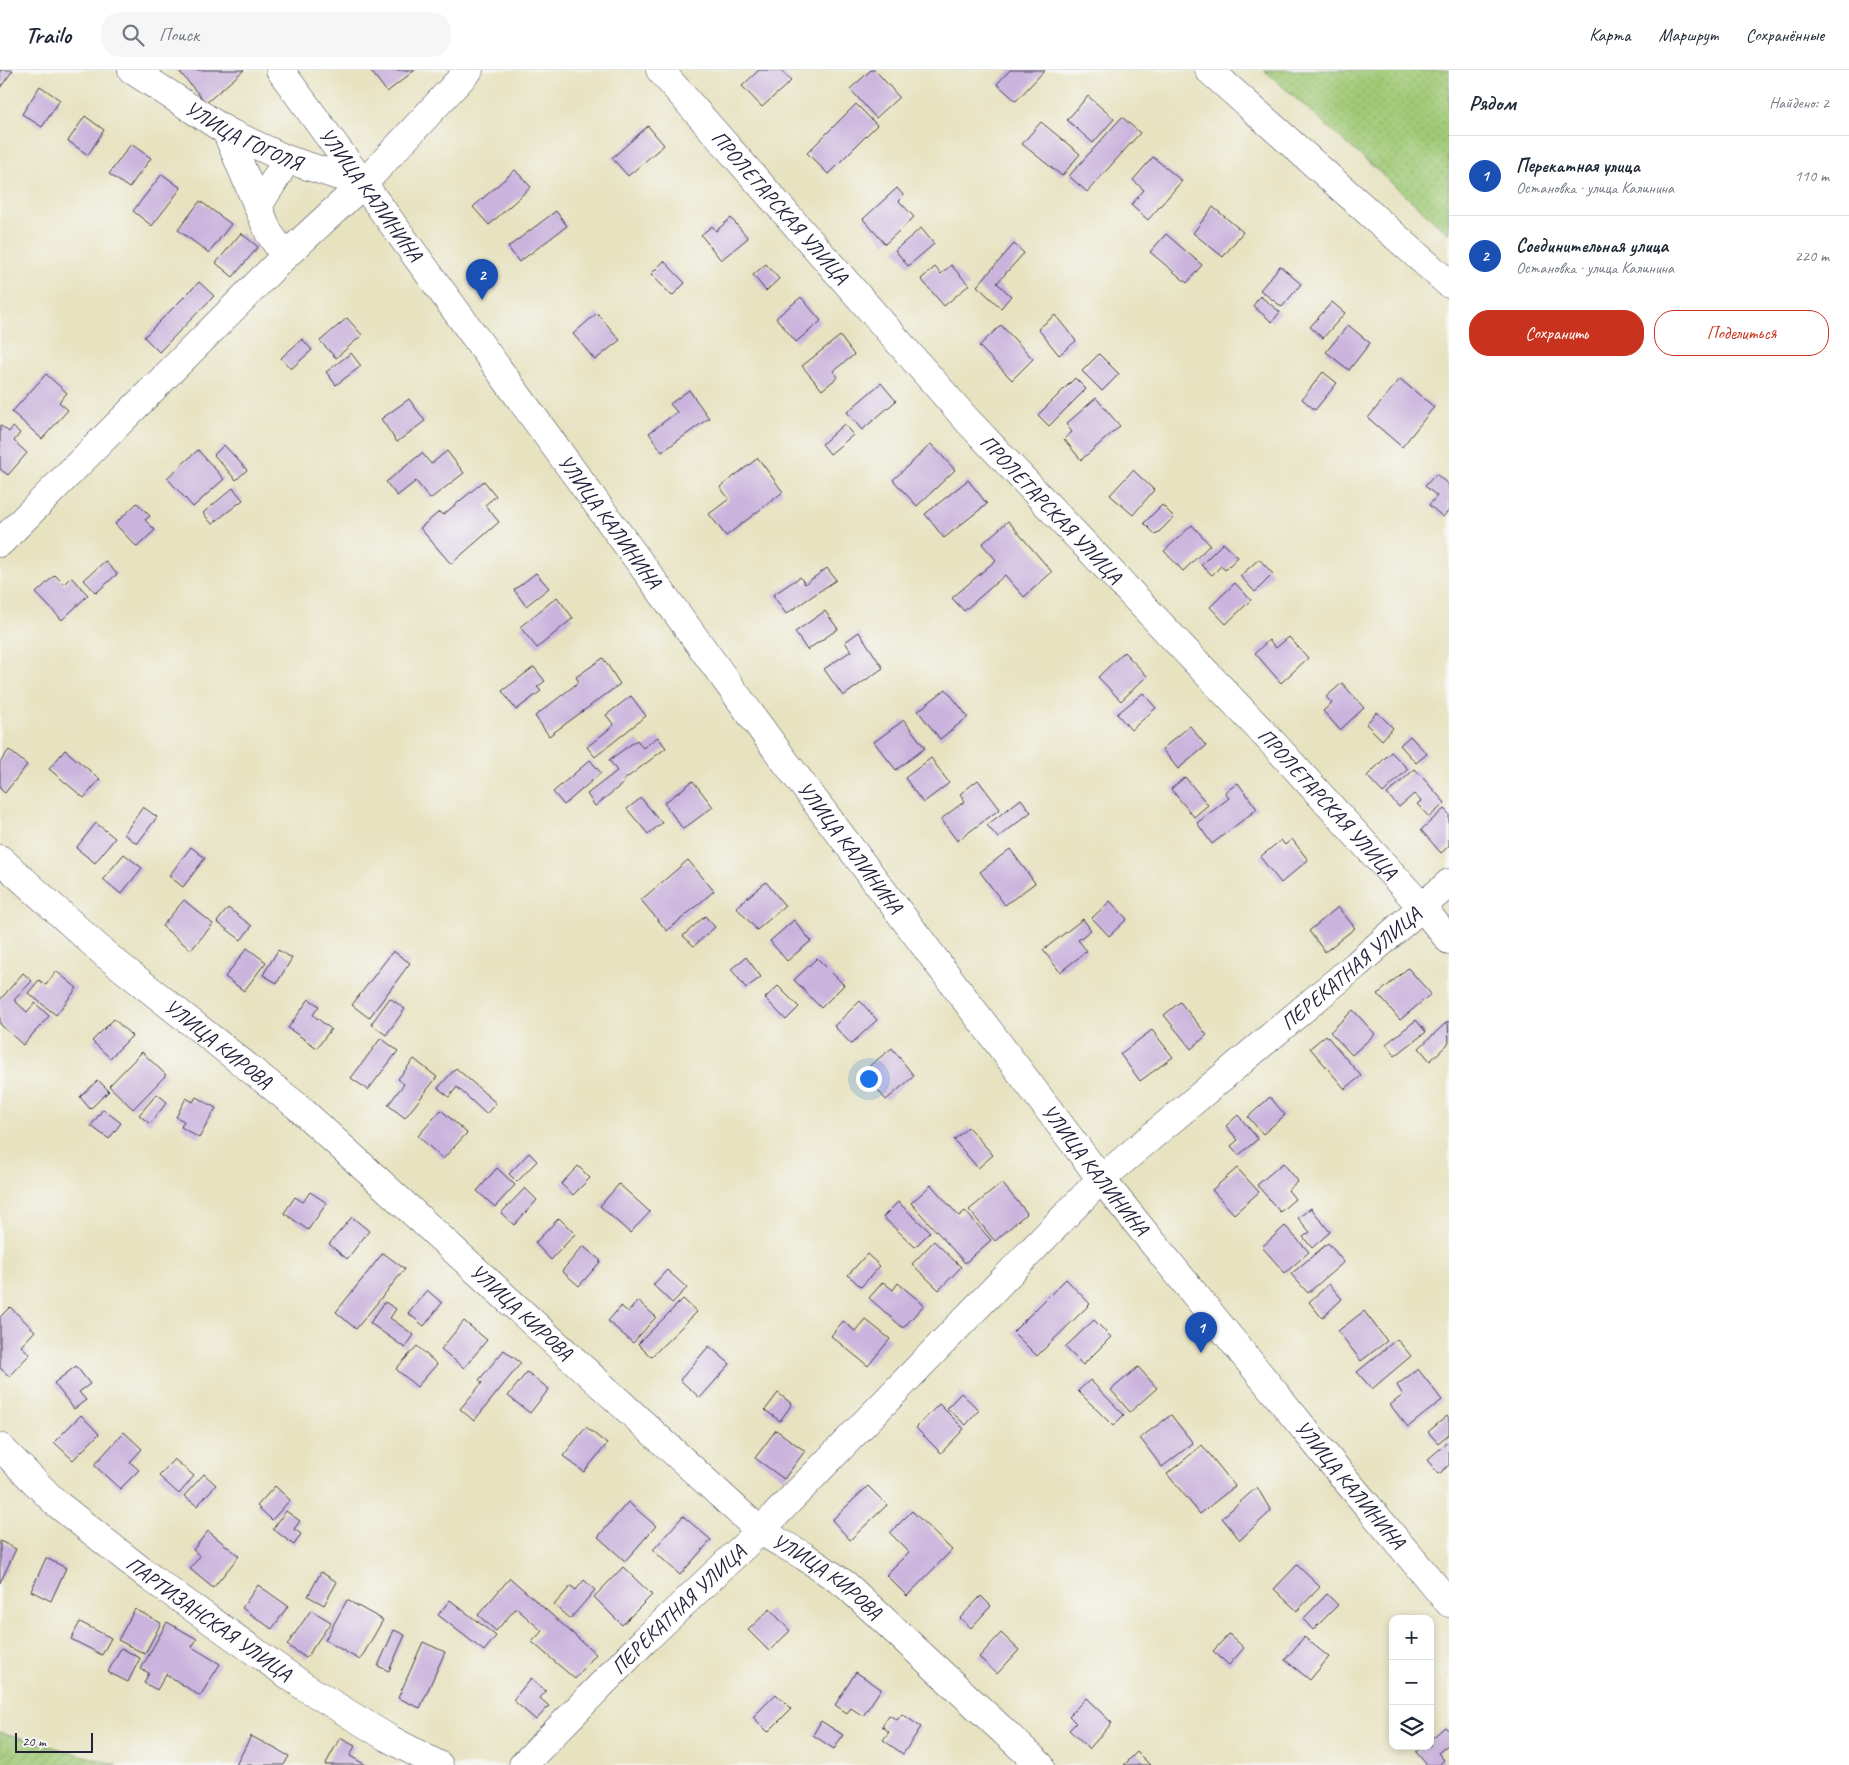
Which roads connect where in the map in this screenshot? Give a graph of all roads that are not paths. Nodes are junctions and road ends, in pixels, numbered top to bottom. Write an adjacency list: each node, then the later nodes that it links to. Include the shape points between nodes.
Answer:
1 (132, 70): 6 (street, УЛИЦА ГОГОЛЯ)
2 (280, 70): 8 (street, УЛИЦА КАЛИНИНА)
3 (469, 70): 8 (street)
4 (660, 70): 15 (street, ПРОЛЕТАРСКАЯ УЛИЦА, via 967,420 1271,741)
5 (1209, 70): 11 (street)
6 (226, 131): 7 (street, УЛИЦА ГОГОЛЯ); 9 (street)
7 (286, 158): 8 (street, УЛИЦА ГОГОЛЯ); 9 (street, via 280,174)
8 (363, 184): 10 (street); 17 (street, УЛИЦА КАЛИНИНА, via 784,760)
9 (258, 206): 10 (street, via 269,233)
10 (285, 256): 12 (street)
11 (1449, 284)
12 (0, 543)
13 (0, 859): 19 (street, УЛИЦА КИРОВА, via 106,955 297,1106)
14 (1449, 883): 15 (street, ПЕРЕКАТНАЯ УЛИЦА)
15 (1422, 907): 16 (street, ПРОЛЕТАРСКАЯ УЛИЦА); 17 (street, ПЕРЕКАТНАЯ УЛИЦА)
16 (1449, 940)
17 (1101, 1179): 19 (street, ПЕРЕКАТНАЯ УЛИЦА); 20 (street, УЛИЦА КАЛИНИНА)
18 (0, 1447): 21 (street, ПАРТИЗАНСКАЯ УЛИЦА, via 56,1503 151,1578 305,1687)
19 (760, 1531): 22 (street, ПЕРЕКАТНАЯ УЛИЦА, via 645,1640); 23 (street, УЛИЦА КИРОВА, via 846,1585)
20 (1449, 1603)
21 (439, 1765)
22 (523, 1765)
23 (1040, 1765)

